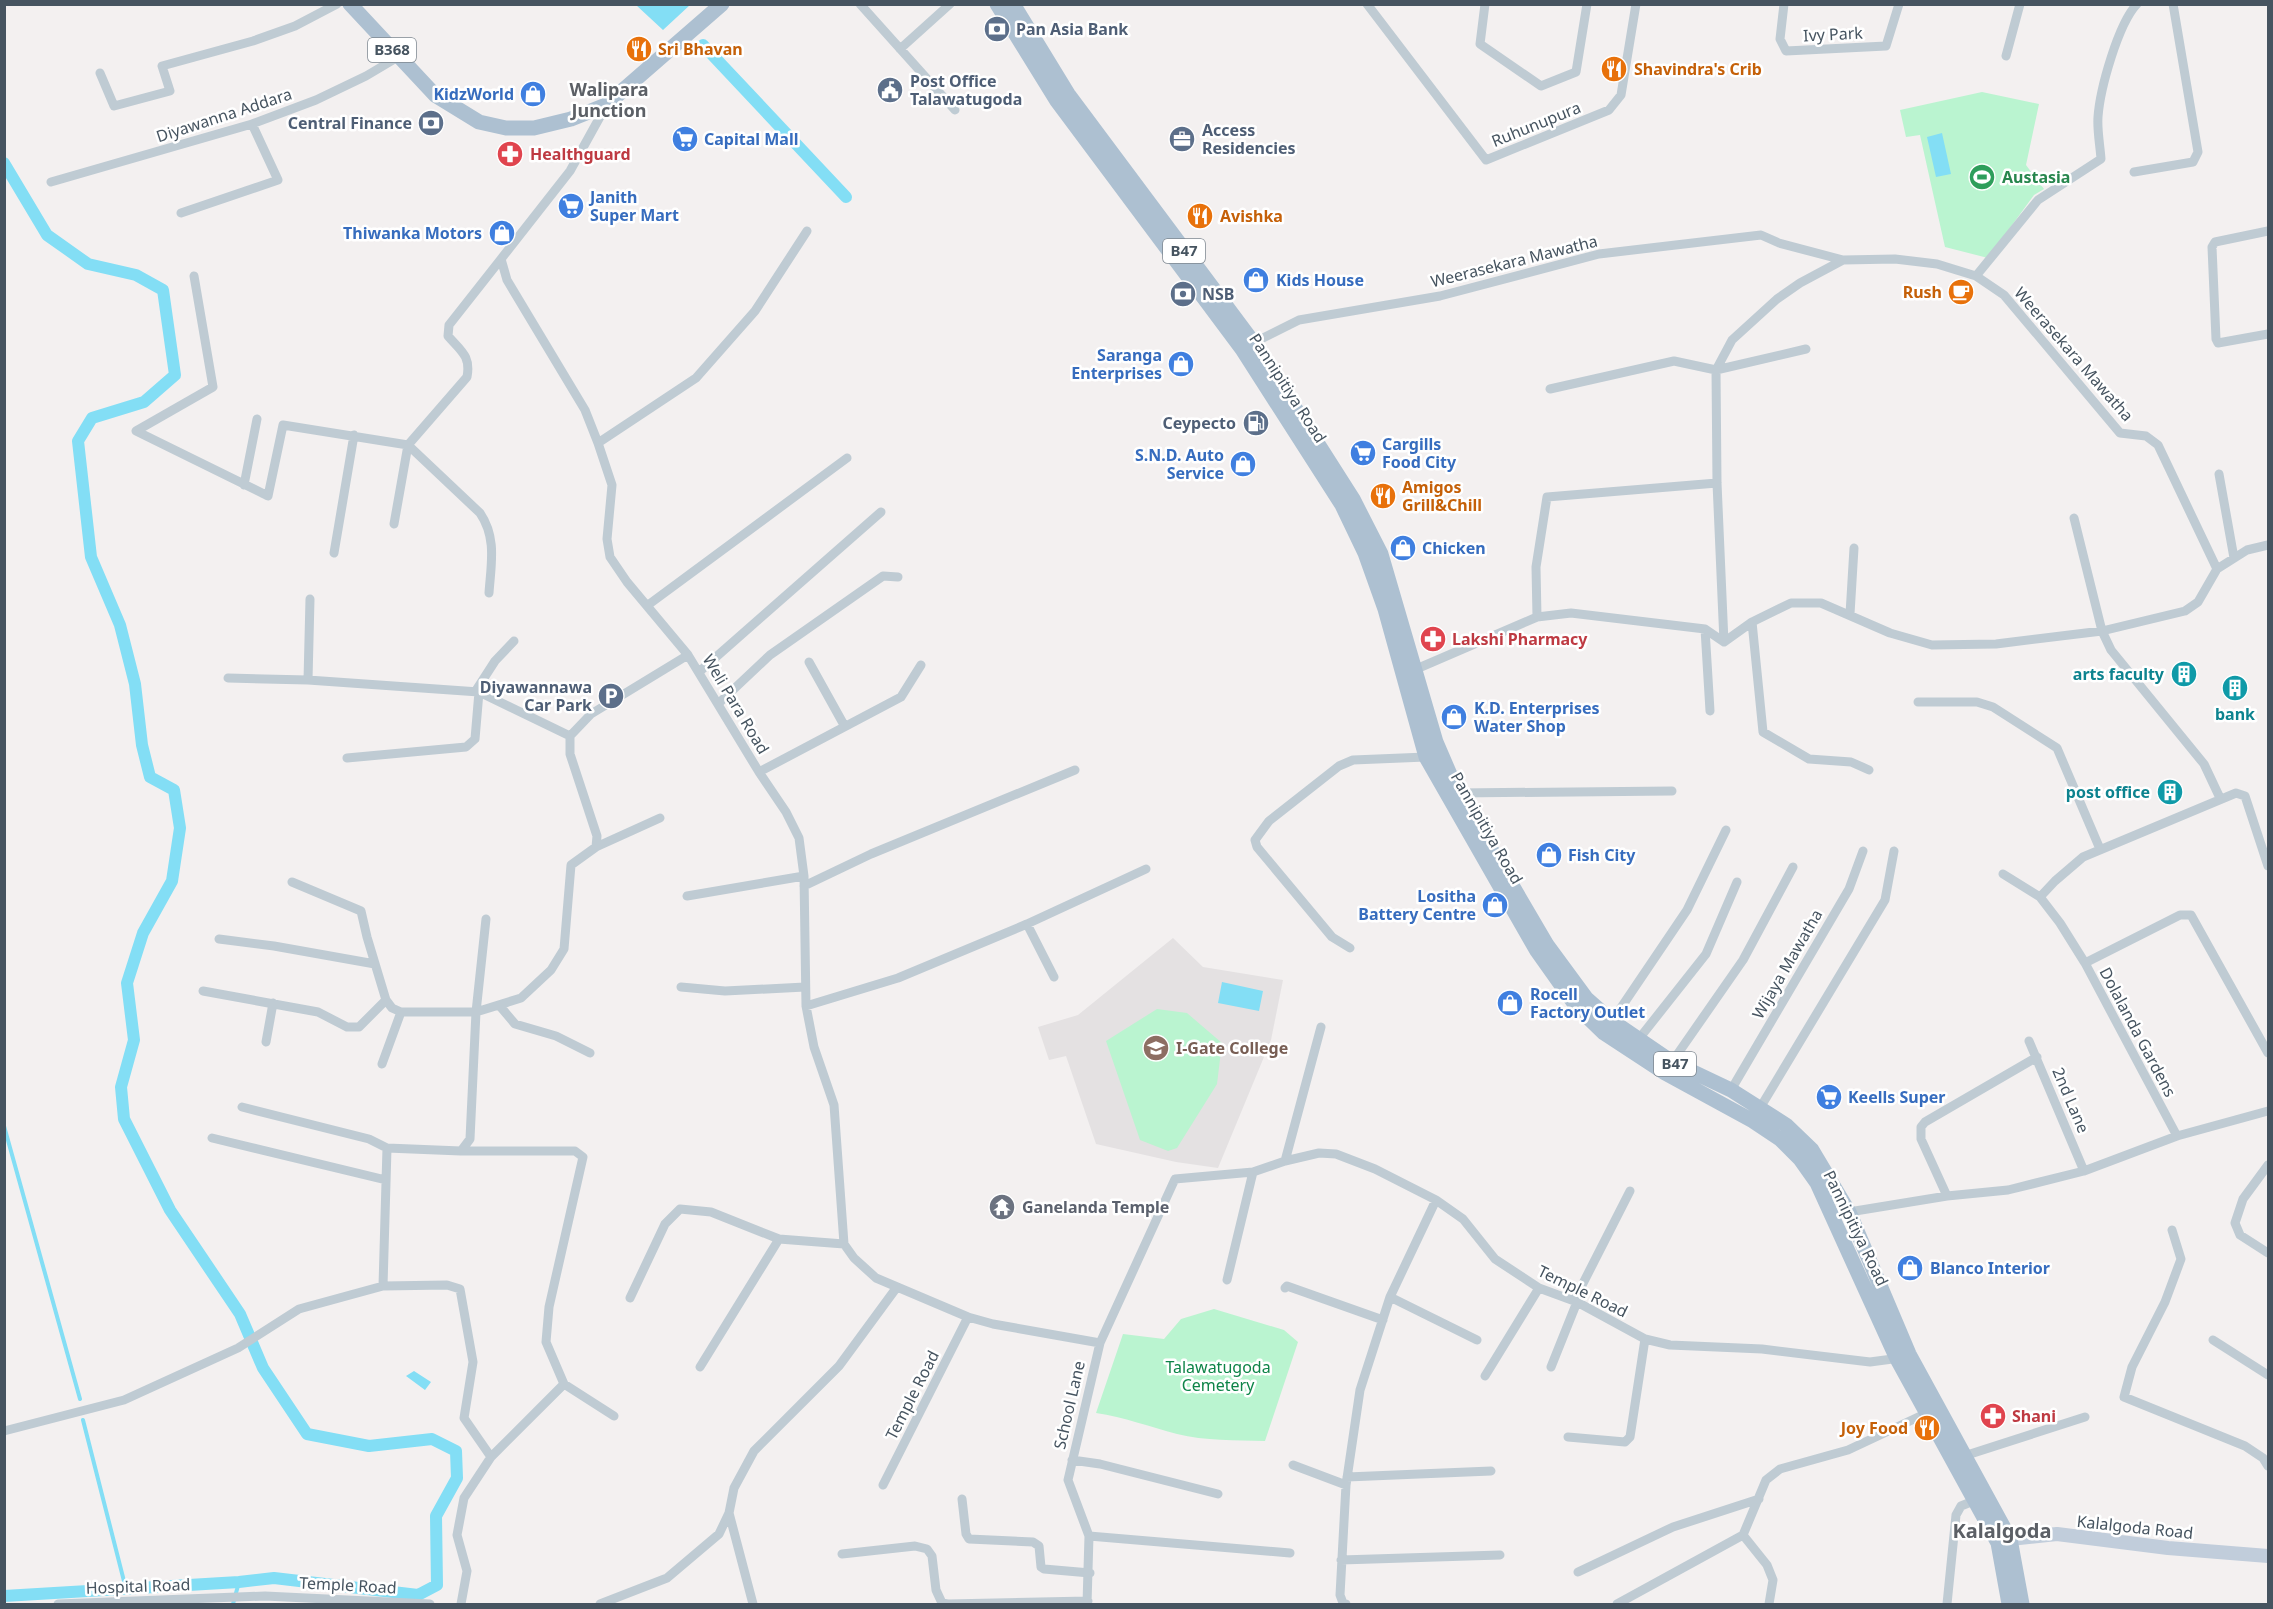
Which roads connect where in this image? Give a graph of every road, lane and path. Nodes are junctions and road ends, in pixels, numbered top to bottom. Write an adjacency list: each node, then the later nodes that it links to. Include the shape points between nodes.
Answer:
1 (337, 4): 20 (street, via 295,26 253,41 162,66 170,91 114,106)
2 (350, 4): 19 (main road, B368)
3 (722, 4): 21 (main road, B368)
4 (860, 4): 17 (street)
5 (950, 4): 17 (street)
6 (997, 4): 34 (main road, Pannipitiya Road / B47, via 1057,101)
7 (1013, 4): 34 (main road, Pannipitiya Road / B47, via 1068,94)
8 (1367, 4): 11 (street, Ruhunupura, via 1486,160 1609,110 1621,95)
9 (1485, 4): 10 (street, Ruhunupura, via 1480,44 1541,86 1576,72)
10 (1587, 4)
11 (1636, 4)
12 (1784, 4): 13 (street, Ivy Park, via 1780,39 1786,51 1886,46)
13 (1899, 4)
14 (2020, 4): 18 (street)
15 (2137, 4): 32 (street, via 2128,14 2109,64 2098,117 2101,159 2038,200)
16 (2173, 4): 24 (street, via 2198,152 2193,162)
17 (900, 49): 22 (street)
18 (2006, 56)
19 (399, 57): 21 (main road, B368, via 435,95 479,122 506,128 534,128); 23 (street, Diyawanna Addara, via 316,100)
20 (100, 74)
21 (606, 105): 29 (street, via 570,171)
22 (955, 110)
23 (252, 124): 25 (street, Diyawanna Addara); 26 (street, via 278,180)
24 (2134, 172)
25 (51, 182)
26 (181, 213)
27 (807, 231): 40 (street, via 755,311 696,378)
28 (2268, 231): 33 (street, via 2215,242 2212,247 2218,343)
29 (501, 260): 40 (street, Weli Para Road, via 507,280 585,410); 41 (street, via 449,325 448,336 467,358 467,376)
30 (1843, 260): 32 (street, Weerasekara Mawatha, via 1895,259 1937,264); 34 (street, Weerasekara Mawatha, via 1761,235 1599,254 1440,296 1299,320); 36 (street, via 1777,299 1732,340)
31 (194, 276): 45 (street, via 213,387 136,431)
32 (1976, 276): 53 (street, Weerasekara Mawatha, via 2004,295 2120,433 2146,436 2158,445)
33 (2268, 334)
34 (1247, 346): 68 (main road, Pannipitiya Road / B47, via 1353,499 1381,554); 78 (main road, Pannipitiya Road / B47, via 1342,506 1365,553)
35 (1806, 349): 36 (street)
36 (1716, 370): 37 (street, via 1674,361); 44 (street)
37 (1550, 389)
38 (257, 419): 45 (street)
39 (354, 435): 41 (street); 45 (street, via 282,425 268,496); 51 (street)
40 (598, 442): 57 (street, Weli Para Road, via 612,485 606,539 610,557)
41 (408, 445): 48 (street); 55 (street, via 487,523 493,545)
42 (847, 458): 57 (street)
43 (2219, 474): 52 (street)
44 (1717, 483): 59 (street, via 1547,497 1536,567); 64 (street)
45 (244, 485)
46 (881, 512): 69 (street)
47 (2074, 518): 62 (street)
48 (394, 524)
49 (2268, 545): 52 (street)
50 (1854, 548): 58 (street)
51 (334, 553)
52 (2234, 558): 53 (street)
53 (2217, 569): 62 (street, via 2198,602 2185,611)
54 (898, 577): 74 (street, via 882,576 770,655)
55 (489, 593)
56 (310, 599): 71 (street)
57 (648, 605): 65 (street, Weli Para Road)
58 (1850, 614): 60 (street, via 1821,603 1791,603); 62 (street, via 1890,633 1932,645 1996,644)
59 (1537, 617): 61 (street, via 1571,614); 68 (street)
60 (1752, 622): 64 (street); 81 (street, via 1763,732 1809,759 1851,762)
61 (1705, 629): 64 (street); 75 (street)
62 (2102, 631): 85 (street, via 2111,650 2204,764)
63 (514, 641): 72 (street, via 495,661)
64 (1724, 642)
65 (688, 655): 69 (street, Weli Para Road); 77 (street, via 591,714)
66 (809, 662): 76 (street)
67 (921, 665): 76 (street, via 901,697)
68 (1414, 670): 84 (main road, Pannipitiya Road / B47, via 1436,742)
69 (699, 672): 74 (street, Weli Para Road)
70 (228, 678): 71 (street)
71 (308, 680): 72 (street)
72 (477, 692): 77 (street); 79 (street, via 475,739 466,747)
73 (1918, 702): 89 (street, via 1977,702 1993,707 2057,748)
74 (718, 704): 82 (street, Weli Para Road)
75 (1710, 711)
76 (844, 725): 82 (street)
77 (570, 736): 88 (street, via 570,754 597,836)
78 (1426, 757): 104 (street, via 1353,760 1339,766 1269,821 1255,840 1332,937); 162 (main road, Pannipitiya Road / B47, via 1537,951 1576,1006 1604,1033 1665,1073 1753,1120 1800,1159 1816,1183)
79 (347, 758)
80 (1075, 770): 96 (street)
81 (1869, 770)
82 (759, 772): 96 (street, Weli Para Road, via 799,838)
83 (1672, 791): 84 (street)
84 (1458, 793): 117 (main road, Pannipitiya Road / B47, via 1547,945 1586,998)
85 (2220, 798): 89 (street); 92 (street, via 2235,793 2245,796)
86 (660, 818): 88 (street)
87 (1726, 830): 117 (street, via 1686,910)
88 (596, 847): 113 (street, via 570,865 564,950 551,970 521,998)
89 (2100, 849): 100 (street, via 2083,857)
90 (1863, 850): 127 (street, Wijaya Mawatha, via 1849,889)
91 (1894, 851): 129 (street, via 1885,900)
92 (2268, 866)
93 (1793, 867): 125 (street, via 1743,960)
94 (1146, 869): 102 (street)
95 (2003, 874): 100 (street)
96 (804, 881): 99 (street); 109 (street, Weli Para Road)
97 (292, 882): 106 (street, via 361,911)
98 (1737, 882): 119 (street, via 1706,954)
99 (687, 896)
100 (2040, 897): 105 (street)
101 (486, 919): 116 (street)
102 (1027, 924): 107 (street); 114 (street, via 898,978)
103 (219, 939): 106 (street)
104 (1350, 948)
105 (2085, 963): 123 (street, Dolalanda Gardens, via 2181,915 2192,915); 131 (street, Dolalanda Gardens)
106 (375, 964): 111 (street)
107 (1054, 977)
108 (681, 987): 109 (street, via 725,991)
109 (805, 987): 114 (street, Weli Para Road)
110 (203, 991): 112 (street)
111 (386, 1000): 112 (street, via 359,1027 348,1027 318,1012); 115 (street)
112 (273, 1003): 121 (street)
113 (499, 1005): 116 (street); 122 (street, via 515,1024 556,1036)
114 (806, 1006): 146 (street, Weli Para Road, via 814,1047 834,1105)
115 (401, 1012): 116 (street); 126 (street)
116 (476, 1012): 134 (street, via 471,1139)
117 (1612, 1021): 119 (main road, Pannipitiya Road / B47)
118 (1321, 1027): 135 (street)
119 (1638, 1040): 125 (main road, Pannipitiya Road / B47)
120 (2029, 1041): 124 (street, 2nd Lane)
121 (266, 1042)
122 (590, 1053)
123 (2268, 1053)
124 (2037, 1057): 137 (street, 2nd Lane); 141 (street, via 1921,1127 1921,1139)
125 (1672, 1062): 127 (main road, Pannipitiya Road / B47)
126 (381, 1064)
127 (1731, 1090): 129 (main road, Pannipitiya Road / B47)
128 (242, 1107): 133 (street, via 369,1139)
129 (1760, 1108): 143 (main road, Pannipitiya Road / B47, via 1786,1125 1812,1150)
130 (2268, 1111): 131 (street)
131 (2177, 1136): 137 (street)
132 (212, 1138): 139 (street)
133 (387, 1148): 134 (street); 139 (street)
134 (461, 1150): 167 (street, via 576,1151 583,1157 549,1307 546,1342)
135 (1285, 1161): 138 (street, Temple Road); 142 (street, Temple Road, via 1319,1153 1336,1154)
136 (2268, 1166): 147 (street, via 2243,1199 2235,1223 2240,1235)
137 (2084, 1171): 141 (street, via 2008,1190)
138 (1253, 1172): 148 (street); 161 (street, Temple Road, via 1175,1179)
139 (386, 1180): 149 (street)
140 (1630, 1191): 155 (street)
141 (1947, 1196): 143 (street)
142 (1436, 1200): 152 (street, Temple Road, via 1463,1220 1495,1259); 153 (street)
143 (1849, 1212): 162 (main road, Pannipitiya Road / B47)
144 (2172, 1230): 177 (street, via 2181,1259 2165,1302 2132,1367 2124,1397 2245,1446)
145 (779, 1239): 146 (street); 154 (street, via 711,1212 680,1209 664,1224); 163 (street)
146 (844, 1244): 150 (street, via 876,1278)
147 (2268, 1253)
148 (1227, 1280)
149 (383, 1286): 171 (street, via 299,1309 238,1348 124,1400); 173 (street, via 447,1285 460,1289 473,1362 465,1418)
150 (897, 1287): 156 (street); 185 (street, via 839,1366 754,1451 734,1488)
151 (1285, 1288): 157 (street)
152 (1539, 1288): 155 (street, Temple Road); 166 (street)
153 (1390, 1297): 157 (street); 159 (street)
154 (630, 1298)
155 (1576, 1302): 158 (street, Temple Road); 164 (street)
156 (968, 1317): 161 (street, School Lane); 180 (street, Temple Road)
157 (1383, 1320): 179 (street, via 1360,1389)
158 (1645, 1339): 162 (street, Temple Road, via 1670,1345 1762,1349 1870,1362); 172 (street, via 1630,1437 1626,1442)
159 (1477, 1340)
160 (2213, 1340): 165 (street)
161 (1100, 1342): 175 (street, School Lane)
162 (1903, 1357): 168 (main road, Pannipitiya Road / B47)
163 (700, 1367)
164 (1551, 1367)
165 (2268, 1375)
166 (1485, 1376)
167 (564, 1384): 169 (street); 173 (street)
168 (1933, 1410): 174 (main road, Pannipitiya Road / B47); 183 (street, via 1848,1450 1780,1469 1766,1480); 184 (main road, Pannipitiya Road / B47)
169 (614, 1416)
170 (2085, 1417): 174 (street)
171 (4, 1431)
172 (1568, 1437)
173 (491, 1456): 200 (street, via 464,1498 457,1535 467,1571)
174 (1964, 1456): 188 (main road, Pannipitiya Road / B47)
175 (1072, 1460): 181 (street); 187 (street, School Lane, via 1068,1480)
176 (1293, 1465): 179 (street)
177 (2268, 1466)
178 (1491, 1471): 179 (street)
179 (1346, 1481): 193 (street)
180 (884, 1485)
181 (1218, 1494)
182 (962, 1499): 195 (street, via 969,1539 1034,1542 1039,1546 1044,1569)
183 (1759, 1499): 186 (street); 194 (street, via 1673,1527)
184 (1976, 1500): 188 (main road, Pannipitiya Road / B47); 206 (street, via 1961,1506 1956,1515)
185 (729, 1513): 201 (street, via 719,1533 667,1578); 202 (street)
186 (1743, 1535): 204 (street); 205 (street, via 1767,1565 1773,1580)
187 (1089, 1536): 189 (street); 195 (street, School Lane)
188 (2004, 1541): 192 (street, Kalalgoda Road, via 2057,1534); 207 (main road, Pannipitiya Road / B47); 208 (main road, Pannipitiya Road / B47)
189 (1290, 1553)
190 (842, 1554): 197 (street, via 915,1546 927,1549 932,1556 936,1590 942,1603 948,1605)
191 (1500, 1555): 193 (street)
192 (2268, 1556)
193 (1341, 1560): 203 (street, via 1340,1595)
194 (1578, 1572)
195 (1090, 1574): 197 (street, School Lane)
196 (220, 1598): 198 (street, Hospital Road); 199 (street, Temple Road, via 265,1596)
197 (1088, 1603)
198 (58, 1605)
199 (430, 1605)
200 (461, 1605)
201 (600, 1605)
202 (753, 1605)
203 (1346, 1605)
204 (1617, 1605)
205 (1769, 1605)
206 (1947, 1605)
207 (2009, 1605)
208 (2022, 1605)

